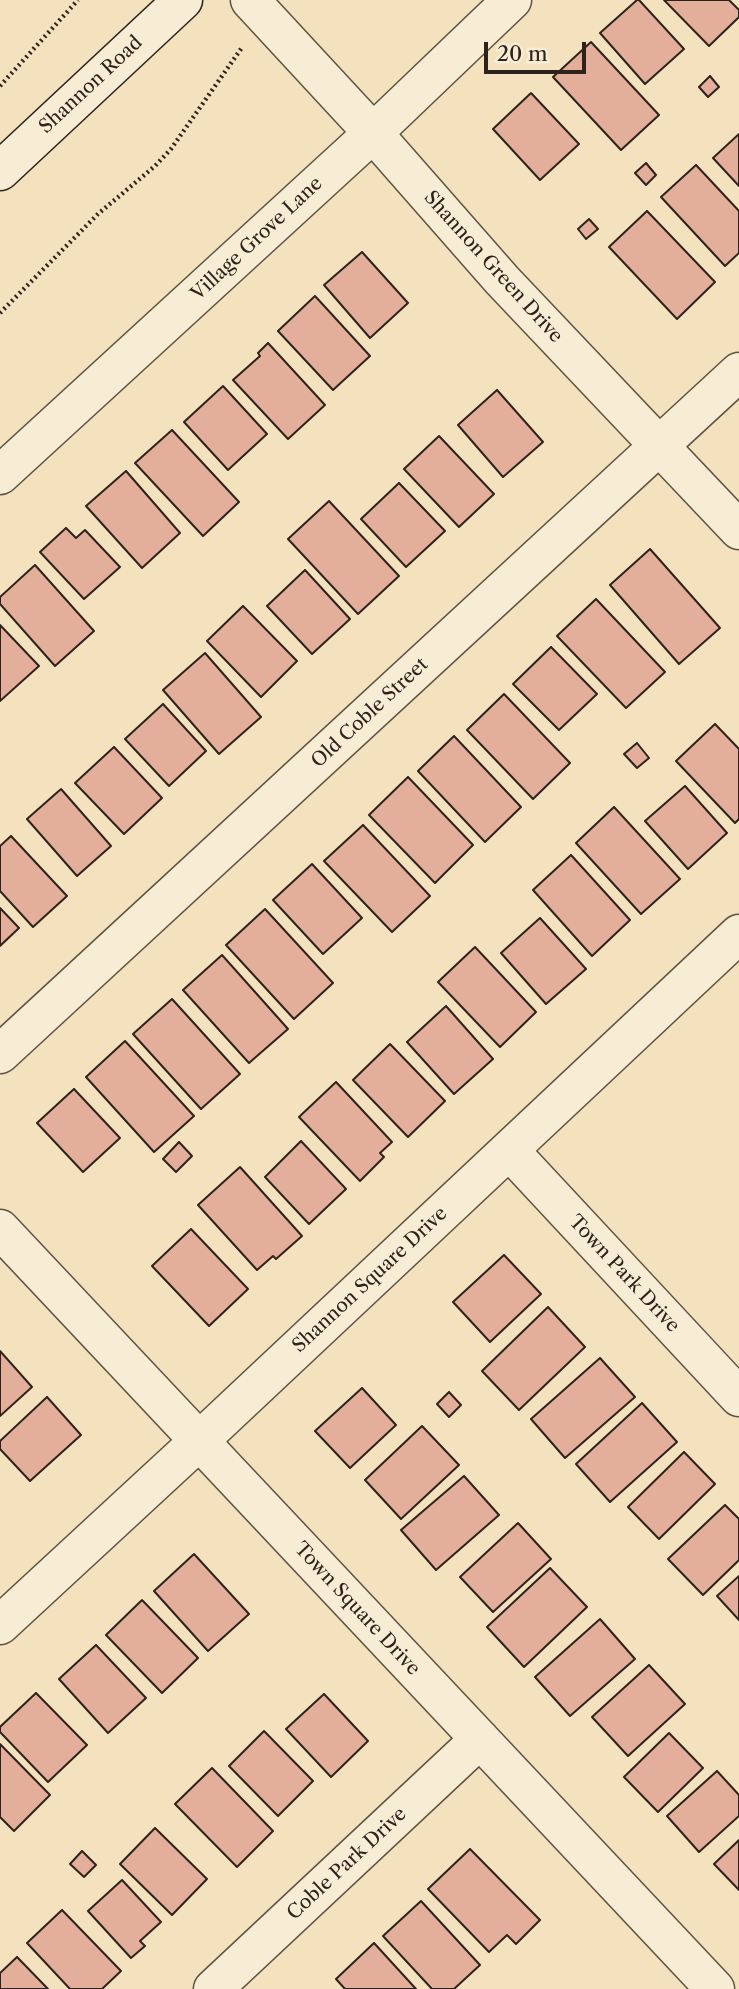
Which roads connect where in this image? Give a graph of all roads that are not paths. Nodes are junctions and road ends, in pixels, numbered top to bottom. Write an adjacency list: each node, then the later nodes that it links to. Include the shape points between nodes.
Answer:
1 (183, 0): 5 (street, Shannon Road)
2 (250, 0): 4 (street, Shannon Green Drive)
3 (512, 0): 4 (street, Village Grove Lane)
4 (373, 132): 7 (street, Shannon Green Drive, via 502,280); 8 (street, Village Grove Lane)
5 (0, 171)
6 (739, 372): 7 (street, Old Coble Street)
7 (660, 446): 9 (street, Shannon Green Drive); 11 (street, Old Coble Street)
8 (0, 475)
9 (739, 530)
10 (739, 934): 12 (street, Shannon Square Drive)
11 (0, 1054)
12 (509, 1150): 14 (street, Town Park Drive); 15 (street, Shannon Square Drive)
13 (0, 1229): 15 (street, Town Square Drive)
14 (739, 1398)
15 (199, 1441): 16 (street, Shannon Square Drive); 17 (street, Town Square Drive)
16 (0, 1625)
17 (480, 1739): 18 (street, Coble Park Drive); 19 (street, Town Square Drive)
18 (213, 1989)
19 (715, 1989)

